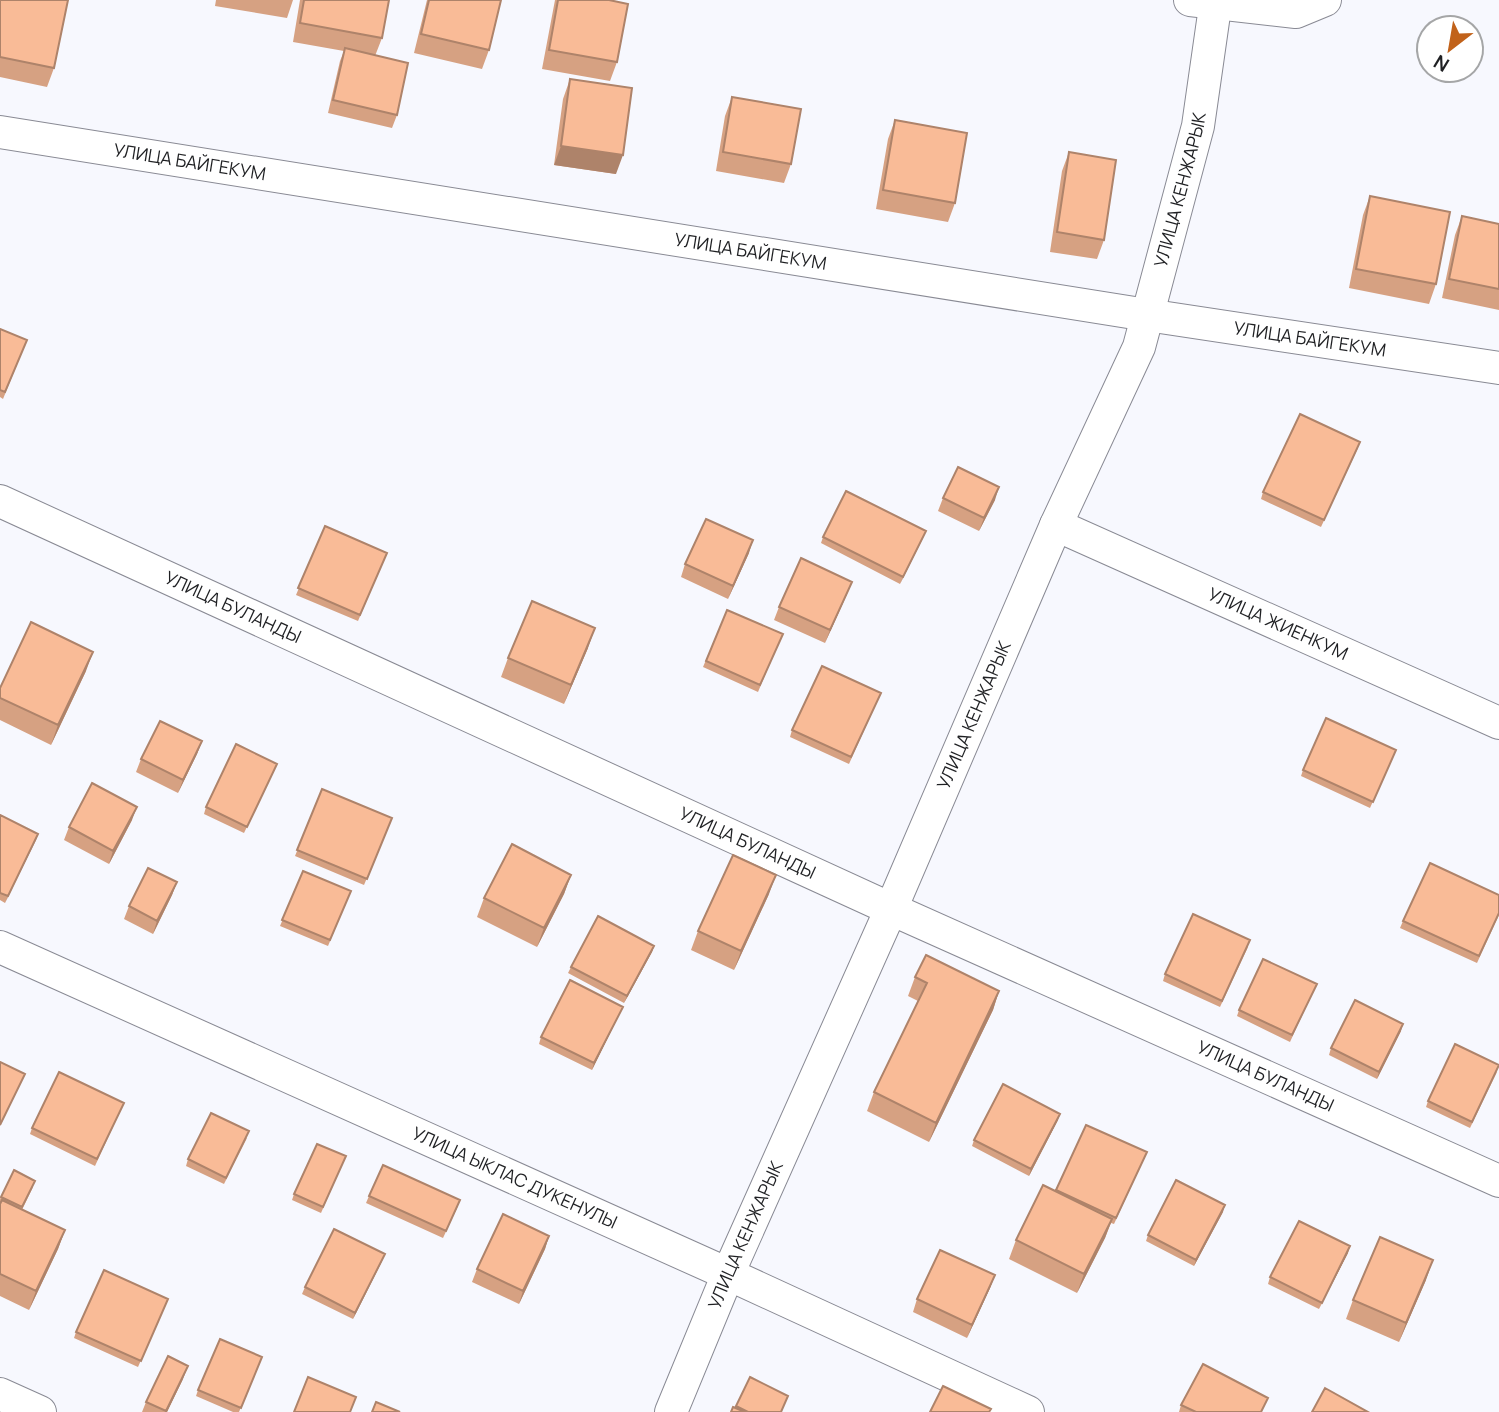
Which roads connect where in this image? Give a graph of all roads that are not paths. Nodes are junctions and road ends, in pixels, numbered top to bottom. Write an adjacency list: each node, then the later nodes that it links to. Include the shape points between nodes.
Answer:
1 (1325, 0): 2 (street, via 1296,12)
2 (1207, 1): 4 (street, УЛИЦА КЕНЖАРЫК, via 1198,126)
3 (0, 132): 4 (street, УЛИЦА БАЙГЕКУМ)
4 (1147, 315): 5 (street, УЛИЦА БАЙГЕКУМ); 7 (street, УЛИЦА КЕНЖАРЫК, via 1139,347)
5 (1499, 368)
6 (0, 501): 9 (street, УЛИЦА БУЛАНДЫ)
7 (1056, 525): 8 (street, УЛИЦА ЖИЕНКУМ); 9 (street, УЛИЦА КЕНЖАРЫК)
8 (1499, 723)
9 (891, 909): 11 (street, УЛИЦА БУЛАНДЫ); 12 (street, УЛИЦА КЕНЖАРЫК)
10 (0, 947): 12 (street, УЛИЦА ЫКЛАС ДУКЕНУЛЫ)
11 (1499, 1181)
12 (728, 1274): 15 (street, УЛИЦА КЕНЖАРЫК); 16 (street, УЛИЦА ЫКЛАС ДУКЕНУЛЫ)
13 (0, 1394): 14 (street)
14 (40, 1412)
15 (671, 1412)
16 (1028, 1412)

